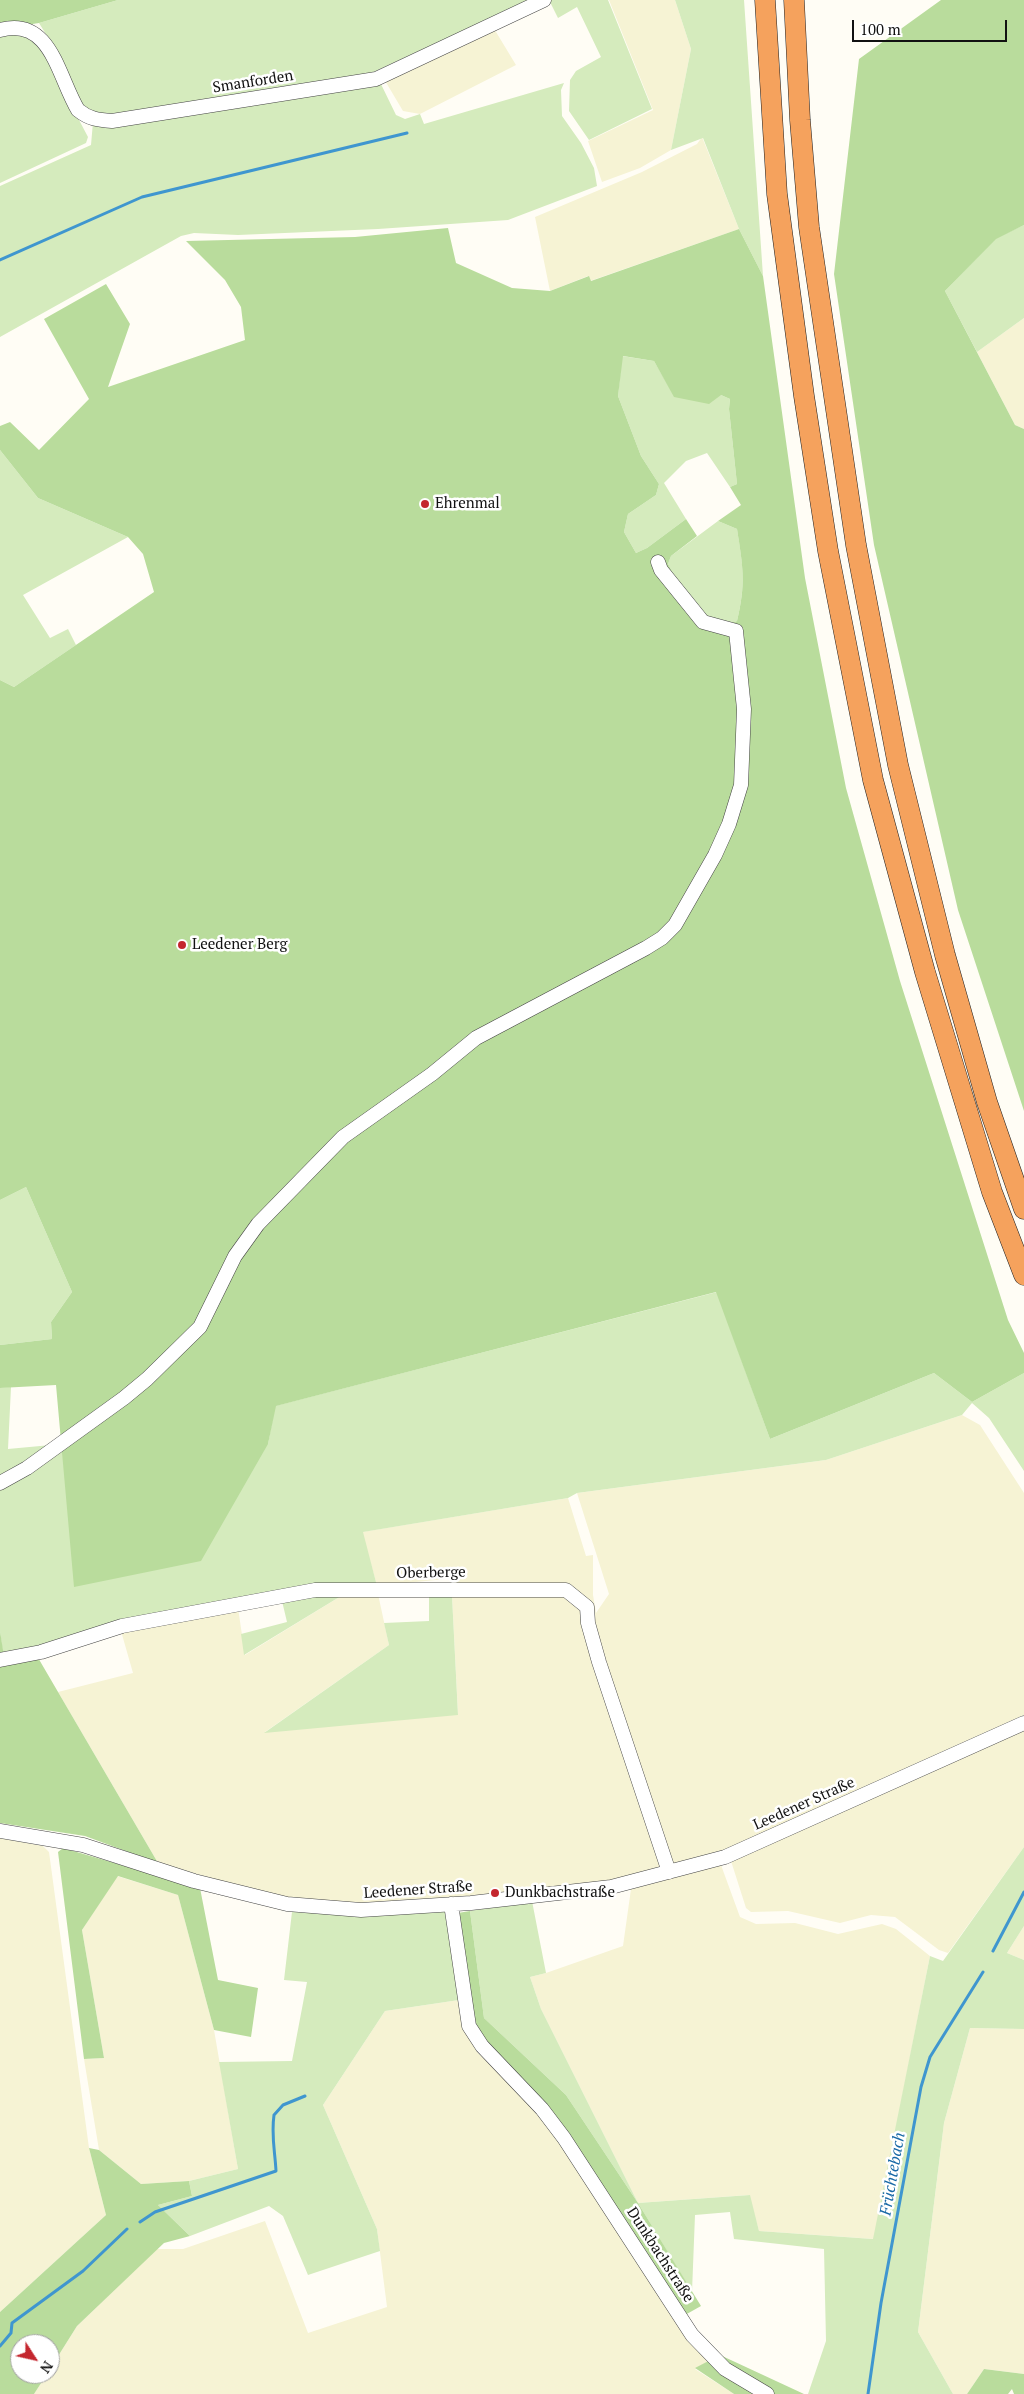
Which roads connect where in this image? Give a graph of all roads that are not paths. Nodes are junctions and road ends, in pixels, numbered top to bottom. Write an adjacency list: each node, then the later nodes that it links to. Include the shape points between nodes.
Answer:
1 (544, 0): 4 (street, Smanforden, via 376,79 112,120 97,120 78,110 41,37 19,27)
2 (765, 0): 7 (highway, via 777,194 811,444 828,551 873,780 925,972 986,1174)
3 (794, 0): 6 (highway, via 809,227 856,545 898,765 945,955 984,1093)
4 (0, 30)
5 (658, 562): 8 (street, via 660,570 703,622 736,631 744,709 741,785 729,824 676,925 646,948 476,1038 344,1137 258,1224 235,1256 200,1327 147,1379 26,1468)
6 (1024, 1210)
7 (1024, 1275)
8 (0, 1483)
9 (0, 1660): 12 (street, Oberberge, via 41,1652 122,1626 316,1590 566,1590 587,1607 599,1662)
10 (1024, 1723): 12 (street, Leedener Straße, via 725,1857)
11 (0, 1831): 13 (street, Leedener Straße, via 83,1845 194,1881 288,1904 361,1910)
12 (669, 1872): 13 (street, Leedener Straße, via 610,1887)
13 (451, 1904): 14 (street, Dunkbachstraße, via 469,2026 482,2046 542,2109 564,2138 692,2335 725,2369)
14 (767, 2394)

